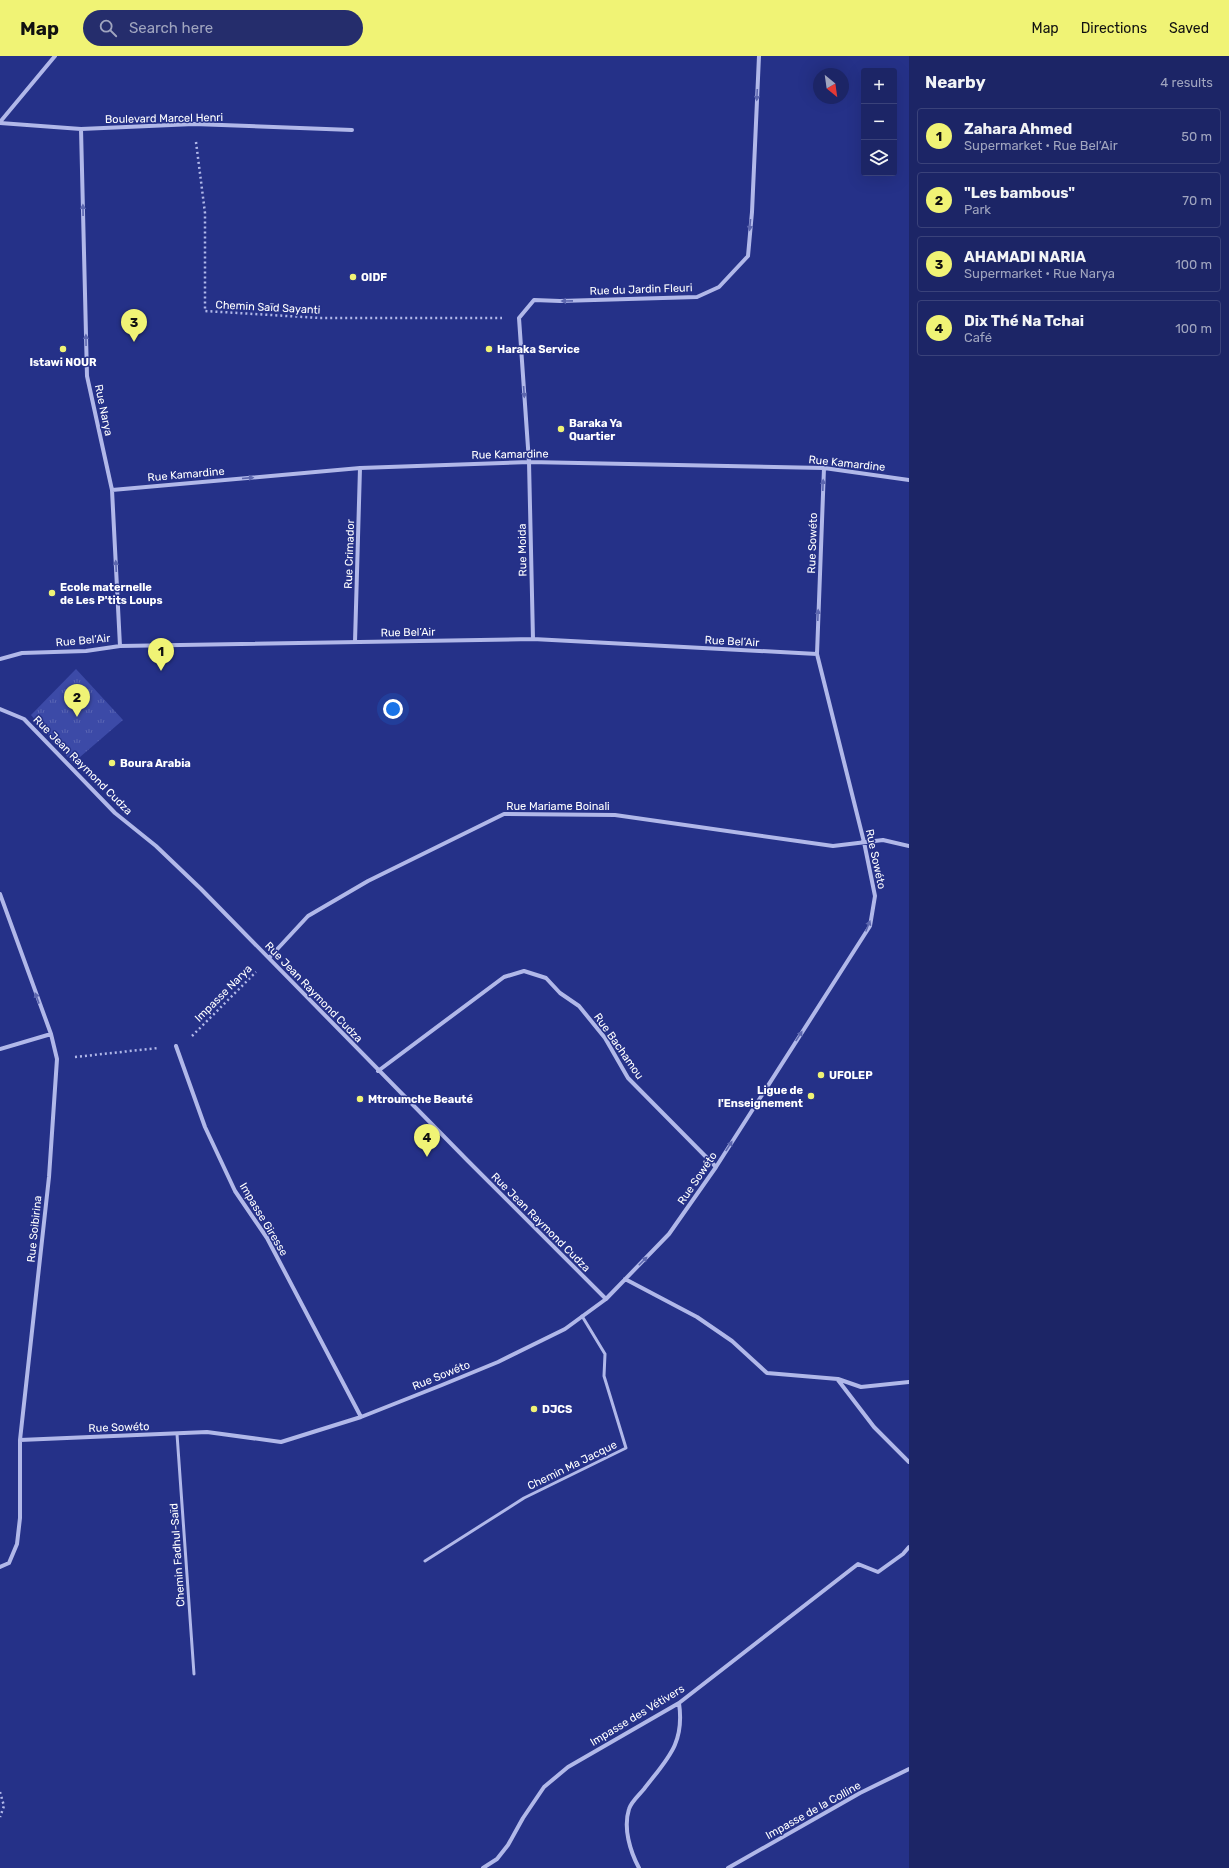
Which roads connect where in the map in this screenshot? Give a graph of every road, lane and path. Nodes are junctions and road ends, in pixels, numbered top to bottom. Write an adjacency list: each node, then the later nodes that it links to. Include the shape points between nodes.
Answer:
1 (55, 56): 3 (street)
2 (759, 56): 7 (street, Rue du Jardin Fleuri, one-way to 7, via 748,256 719,287 697,297 534,300)
3 (0, 123): 5 (street, Boulevard Marcel Henri)
4 (194, 124): 5 (street, Boulevard Marcel Henri); 6 (street, Boulevard Marcel Henri); 7 (path, Chemin Saïd Sayanti, via 205,213 205,311 320,318)
5 (81, 129): 12 (street, Rue Narya, one-way to 5, via 87,376)
6 (352, 130)
7 (519, 318): 8 (street, one-way to 8)
8 (529, 462): 9 (street, Rue Kamardine); 10 (street, Rue Kamardine); 13 (street, Rue Moida)
9 (360, 468): 12 (street, Rue Kamardine, one-way to 9); 14 (street, Rue Crimador)
10 (824, 468): 11 (street, Rue Kamardine); 16 (street, Rue Sowéto, one-way to 10)
11 (909, 480)
12 (112, 490): 15 (street, Rue Narya, one-way to 12)
13 (533, 639): 14 (street, Rue Bel’Air); 16 (street, Rue Bel’Air)
14 (355, 642): 15 (street, Rue Bel’Air)
15 (120, 646): 17 (street, Rue Bel’Air, via 86,651 22,653)
16 (816, 654): 19 (street, Rue Sowéto)
17 (0, 659)
18 (0, 709): 22 (street, Rue Jean Raymond Cudza, via 24,719 115,813 156,846)
19 (864, 842): 20 (street, Rue Mariame Boinali, via 883,840); 22 (street, Rue Mariame Boinali, via 833,846 614,815 504,814 368,881 308,916); 28 (street, Rue Sowéto, one-way to 19, via 870,926 875,896)
20 (909, 846)
21 (0, 894): 23 (street, Rue Soibirina, one-way to 21)
22 (269, 958): 24 (path, Impasse Narya, via 188,1040); 27 (street, Rue Jean Raymond Cudza)
23 (51, 1034): 25 (street); 26 (street, Rue Soibirina)
24 (176, 1046): 26 (path); 34 (street, Impasse Giresse, via 205,1127 236,1191 267,1238)
25 (0, 1048)
26 (57, 1059): 36 (street, Rue Soibirina, via 49,1177)
27 (378, 1071): 28 (street, Rue Bachamou, via 504,977 524,972 546,978 560,993 579,1006 605,1038 628,1078); 30 (street, Rue Jean Raymond Cudza)
28 (716, 1167): 29 (street, Rue Sowéto, one-way to 28, via 669,1234)
29 (625, 1279): 30 (street, Rue Sowéto); 32 (street, via 697,1317 732,1341 767,1373)
30 (606, 1299): 31 (street, Rue Sowéto)
31 (582, 1316): 34 (street, Rue Sowéto, via 565,1329 498,1362); 39 (lane, Chemin Ma Jacque, via 605,1354 604,1376 626,1448 524,1498)
32 (838, 1379): 33 (street, via 861,1387); 37 (street, via 874,1427)
33 (909, 1382)
34 (361, 1417): 35 (street, Rue Sowéto, via 281,1442 207,1432)
35 (177, 1434): 36 (street, Rue Sowéto); 41 (lane, Chemin Fadhul-Saïd)
36 (20, 1440): 40 (street, Rue Soibirina, via 20,1518 17,1544 9,1564)
37 (909, 1462)
38 (909, 1548): 42 (street, Impasse des Vétivers, via 878,1572 858,1564)
39 (425, 1561)
40 (0, 1567)
41 (194, 1674)
42 (679, 1703): 46 (street, Impasse des Vétivers, via 568,1767 544,1787 508,1845 497,1859); 47 (street, via 679,1738 666,1760 629,1807 626,1822 631,1850)
43 (909, 1769): 48 (street, Impasse de la Colline, via 860,1793)
44 (0, 1792): 45 (path, via 4,1806)
45 (0, 1817)
46 (483, 1868)
47 (639, 1868)
48 (728, 1868)

